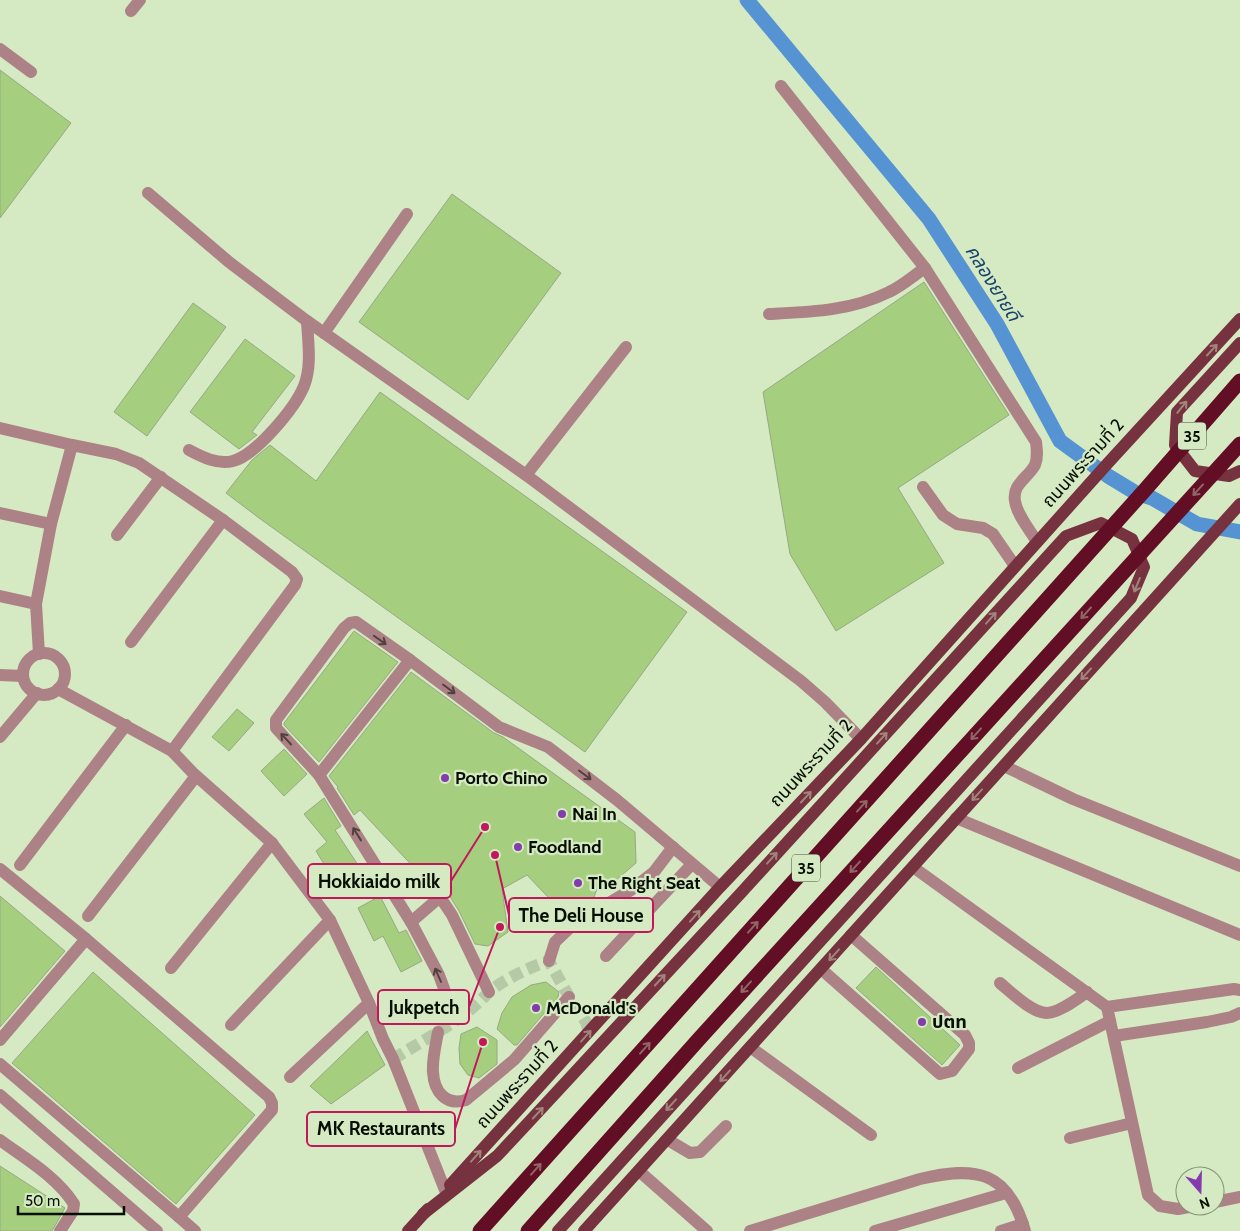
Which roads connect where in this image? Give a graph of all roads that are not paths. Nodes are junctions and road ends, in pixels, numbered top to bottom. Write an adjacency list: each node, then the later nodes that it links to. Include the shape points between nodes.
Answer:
1 (140, 0): 2 (street)
2 (131, 11)
3 (0, 49): 4 (street)
4 (31, 72)
5 (781, 86): 8 (street)
6 (148, 193): 11 (street, via 229,262)
7 (407, 214): 12 (street)
8 (925, 268): 9 (street, via 891,292 868,302 844,308); 29 (street, via 1036,442 1038,455 1015,491 1015,502)
9 (769, 314)
10 (1240, 319): 29 (main road, ถนนพระรามที่ 2 / 35, one-way to 10)
11 (307, 321): 12 (street); 19 (street, via 309,364 304,387 282,422 245,455 232,461 207,460)
12 (324, 333): 21 (street)
13 (1240, 343): 20 (main road, one-way to 13, via 1229,476 1195,471 1175,445 1177,412)
14 (626, 348): 21 (street)
15 (1240, 381): 104 (highway, 35, one-way to 15)
16 (0, 428): 18 (street)
17 (1240, 444): 105 (highway, 35, one-way to 105)
18 (72, 445): 22 (street, via 116,454); 27 (street)
19 (189, 450)
20 (1240, 471)
21 (526, 475): 42 (street, via 801,681)
22 (161, 477): 26 (street); 28 (street)
23 (923, 487): 30 (street, via 943,515 957,524 983,528 993,534)
24 (1240, 504): 44 (main road, one-way to 44)
25 (0, 513): 27 (street)
26 (223, 520): 33 (street); 43 (street, via 297,579)
27 (52, 524): 32 (street)
28 (117, 535)
29 (1038, 542): 30 (main road, ถนนพระรามที่ 2 / 35)
30 (1016, 566): 42 (main road, ถนนพระรามที่ 2 / 35)
31 (0, 596): 32 (street)
32 (36, 604): 34 (street)
33 (131, 642)
34 (39, 654): 37 (street, via 26,664); 38 (street, via 52,655 62,664 64,677)
35 (410, 660): 45 (street); 45 (street, one-way to 35, via 275,724 344,628 356,622); 49 (street, one-way to 49, via 499,728 548,747)
36 (0, 676): 37 (street)
37 (23, 676): 39 (street, via 27,686)
38 (58, 689): 39 (street, via 48,694); 40 (street)
39 (37, 693): 41 (street)
40 (126, 725): 43 (street); 51 (street)
41 (0, 737)
42 (861, 739): 55 (main road, ถนนพระรามที่ 2 / 35, one-way to 42)
43 (172, 751): 46 (street)
44 (1004, 766): 47 (main road, one-way to 47); 52 (street, via 1073,799)
45 (319, 775): 58 (street, one-way to 45)
46 (196, 776): 48 (street); 56 (street)
47 (956, 818): 53 (main road); 60 (street)
48 (272, 843): 57 (street); 64 (street)
49 (672, 847): 50 (street); 63 (street, via 654,872 631,890 574,923 555,942)
50 (692, 864): 55 (street); 62 (street)
51 (20, 865)
52 (1240, 866)
53 (913, 867): 59 (main road); 69 (street)
54 (0, 869): 61 (street)
55 (720, 887): 92 (main road, ถนนพระรามที่ 2 / 35, one-way to 55)
56 (88, 916)
57 (330, 920): 71 (street); 76 (street)
58 (411, 922): 68 (street, via 440,897); 74 (street, one-way to 58, via 450,1005 439,975)
59 (851, 935): 65 (main road, one-way to 65); 65 (street, via 965,1035 969,1049 952,1071 940,1074)
60 (1240, 935)
61 (86, 939): 79 (street); 98 (street, via 269,1097 272,1103 272,1110)
62 (606, 956)
63 (549, 960)
64 (171, 968)
65 (821, 970): 80 (main road)
66 (1000, 983): 69 (street, via 1032,1008 1046,1013 1064,1008)
67 (1240, 990): 72 (street)
68 (489, 992)
69 (1087, 992): 72 (street)
70 (569, 997): 77 (street, via 514,1060 466,1100 457,1103 445,1098 433,1072)
71 (369, 1003): 83 (street); 92 (street)
72 (1107, 1007): 75 (street)
73 (1240, 1013): 78 (street, via 1207,1022)
74 (460, 1018)
75 (1110, 1022): 78 (street); 82 (street)
76 (231, 1025)
77 (438, 1032)
78 (1114, 1036): 85 (street)
79 (0, 1040)
80 (750, 1048): 87 (street); 90 (main road, one-way to 90)
81 (0, 1064): 98 (street)
82 (1018, 1068)
83 (290, 1078)
84 (0, 1095): 101 (street)
85 (1132, 1123): 88 (street); 96 (street, via 1148,1195 1160,1206)
86 (726, 1126): 90 (street, via 700,1152 690,1153)
87 (871, 1135)
88 (1070, 1138)
89 (0, 1140): 100 (street, via 68,1194 74,1204 73,1211)
90 (668, 1140): 91 (main road)
91 (639, 1171): 107 (main road); 108 (street)
92 (446, 1190): 97 (main road, ถนนพระรามที่ 2 / 35)
93 (1006, 1193): 99 (street, via 1014,1203); 109 (street, via 991,1178 948,1173); 110 (street)
94 (1240, 1197): 95 (street)
95 (1225, 1200)
96 (1175, 1208)
97 (423, 1214): 103 (main road, ถนนพระรามที่ 2 / 35); 106 (main road, one-way to 106, via 497,1156 1066,536 1100,523 1132,539 1144,568 1131,598)
98 (179, 1217): 102 (street)
99 (1024, 1228): 111 (street)
100 (60, 1231)
101 (157, 1231)
102 (195, 1231)
103 (408, 1231)
104 (480, 1231)
105 (528, 1231)
106 (558, 1231)
107 (584, 1231)
108 (707, 1231)
109 (750, 1231)
110 (875, 1231)
111 (1001, 1231)

